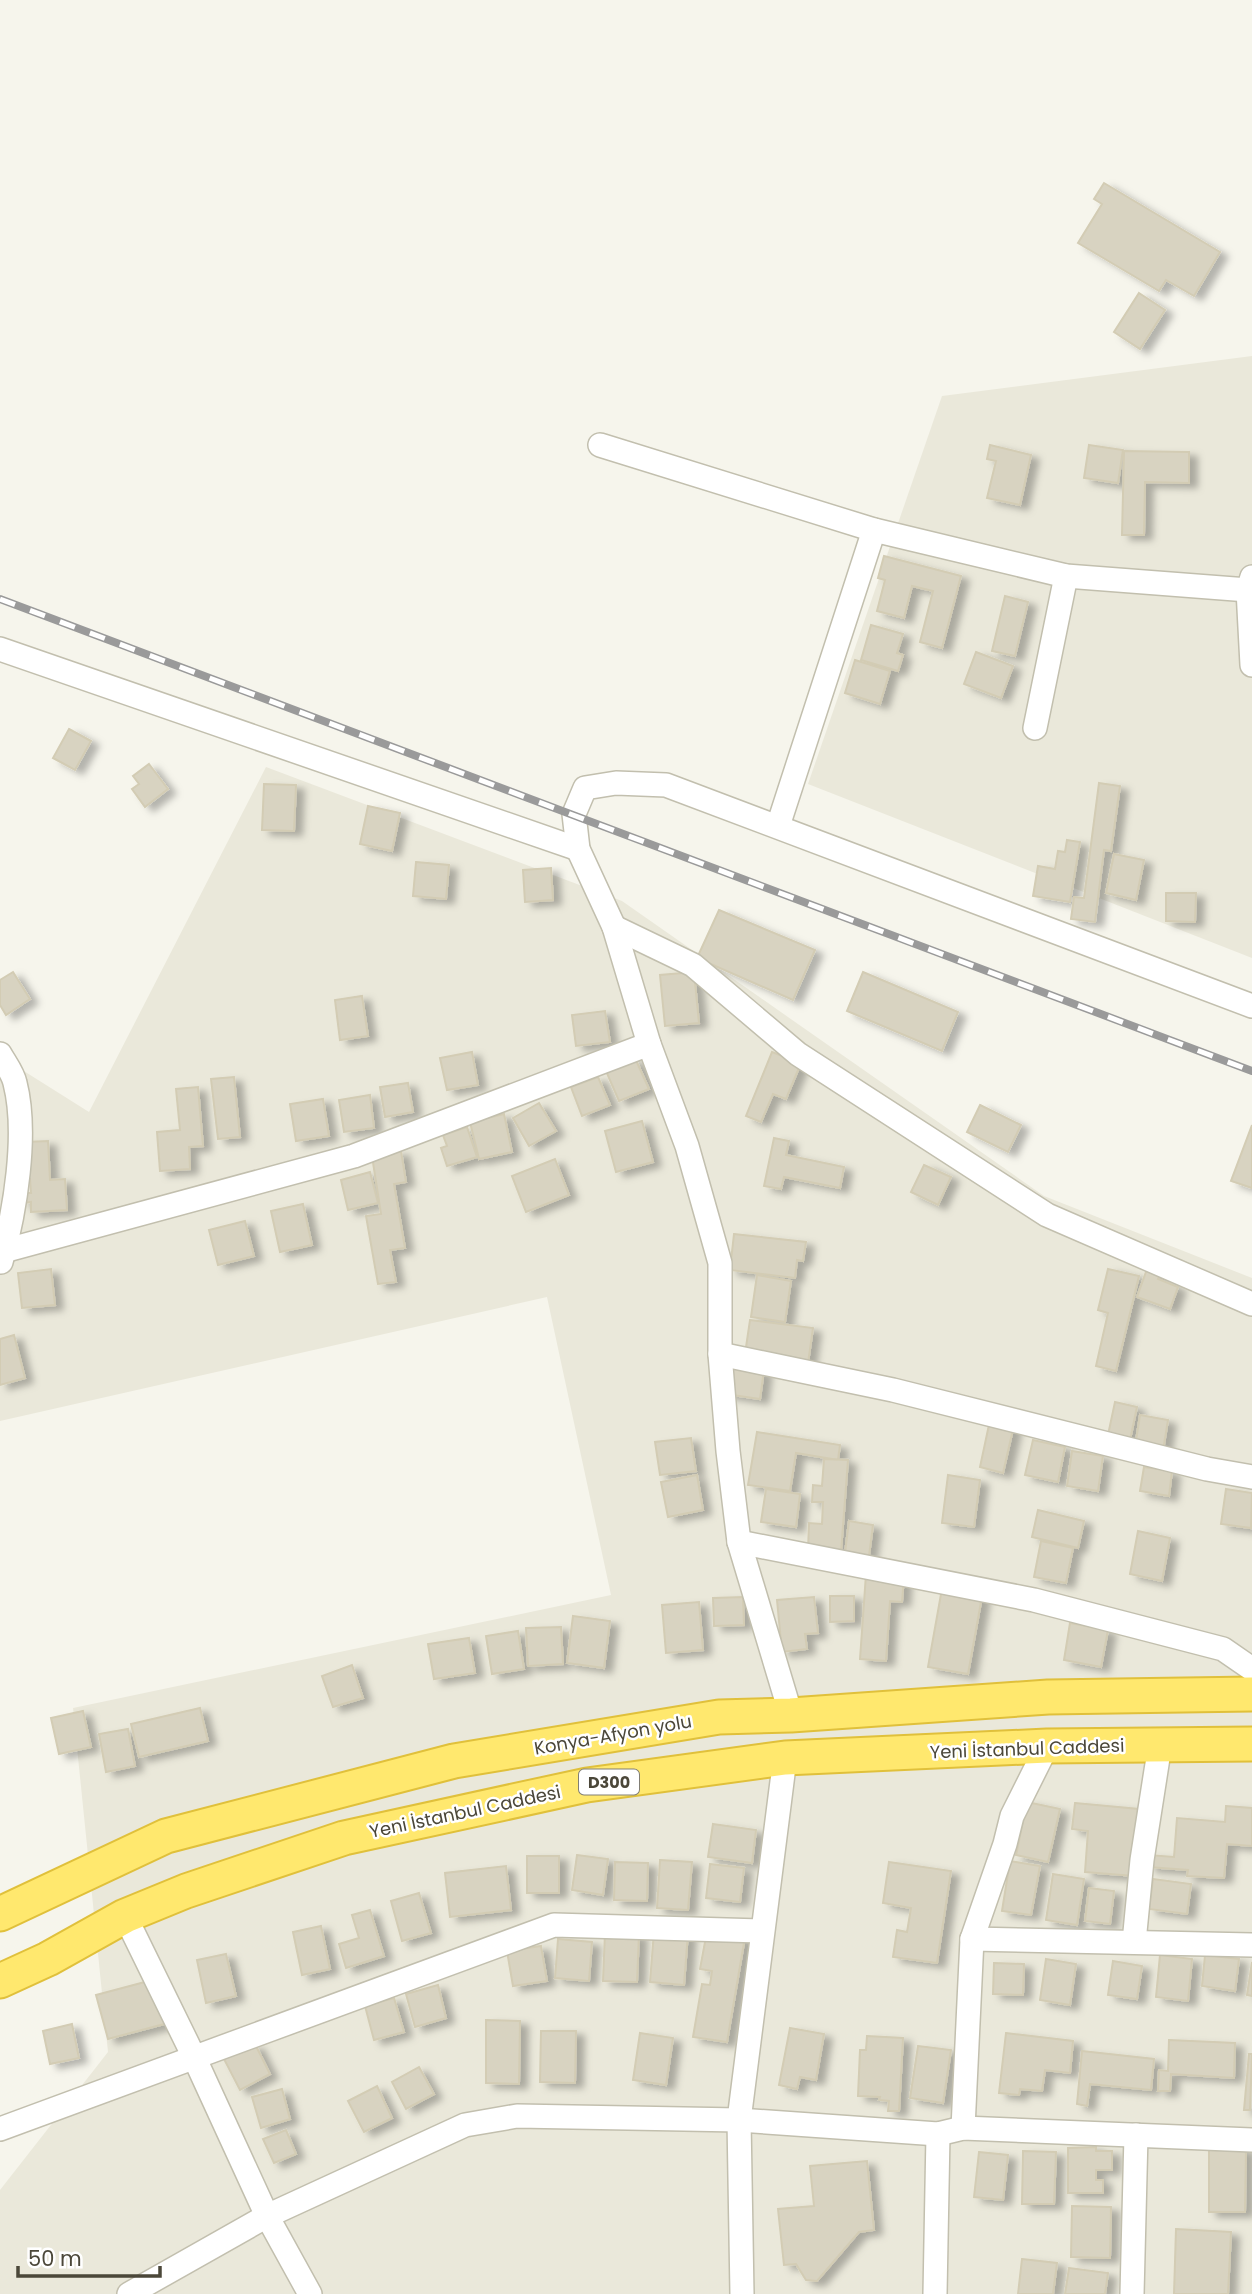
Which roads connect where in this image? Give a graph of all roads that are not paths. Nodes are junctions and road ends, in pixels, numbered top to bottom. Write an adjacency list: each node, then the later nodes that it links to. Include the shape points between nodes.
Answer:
1 (600, 445): 2 (street)
2 (874, 530): 3 (street); 8 (street)
3 (1066, 576): 4 (street); 7 (street)
4 (1250, 584): 6 (street)
5 (0, 649): 9 (street)
6 (1252, 665)
7 (1035, 728)
8 (778, 826): 9 (street, via 666,785 615,783 585,788 574,814); 11 (street)
9 (578, 849): 10 (street)
10 (614, 928): 12 (street); 16 (street, via 693,965 798,1054 1047,1215)
11 (1252, 1006)
12 (649, 1044): 15 (street, via 354,1156); 17 (street, via 687,1146 720,1263)
13 (0, 1054): 14 (street, via 15,1082 20,1133)
14 (8, 1170): 15 (street, via 12,1218)
15 (1, 1256)
16 (1252, 1304)
17 (720, 1354): 18 (street, via 894,1390); 19 (street)
18 (1252, 1477)
19 (739, 1542): 20 (street, via 1034,1600 1223,1649); 22 (street)
20 (1252, 1669)
21 (1252, 1693): 22 (highway, Konya-Afyon yolu, via 1048,1697)
22 (791, 1715): 27 (highway, Konya-Afyon yolu, via 719,1717 454,1761 166,1836)
23 (1252, 1744): 24 (highway, Yeni İstanbul Caddesi / D300)
24 (1160, 1745): 25 (highway, Yeni İstanbul Caddesi / D300); 31 (street)
25 (1047, 1746): 26 (highway, Yeni İstanbul Caddesi / D300); 30 (street, via 1012,1816)
26 (785, 1758): 28 (highway, Yeni İstanbul Caddesi / D300, via 587,1785 344,1838); 29 (street)
27 (0, 1914)
28 (125, 1916): 33 (highway, Yeni İstanbul Caddesi / D300); 34 (street)
29 (761, 1931): 34 (street, via 554,1925); 35 (street)
30 (972, 1938): 31 (street); 36 (street)
31 (1134, 1942): 32 (street)
32 (1252, 1945)
33 (0, 1980)
34 (195, 2059): 37 (street); 41 (street)
35 (739, 2120): 38 (street); 41 (street, via 517,2116 465,2125); 44 (street)
36 (963, 2128): 38 (street); 39 (street)
37 (0, 2129)
38 (938, 2134): 45 (street)
39 (1136, 2135): 40 (street); 46 (street)
40 (1252, 2140)
41 (267, 2216): 42 (street); 43 (street)
42 (129, 2294)
43 (310, 2294)
44 (742, 2294)
45 (935, 2294)
46 (1132, 2294)

